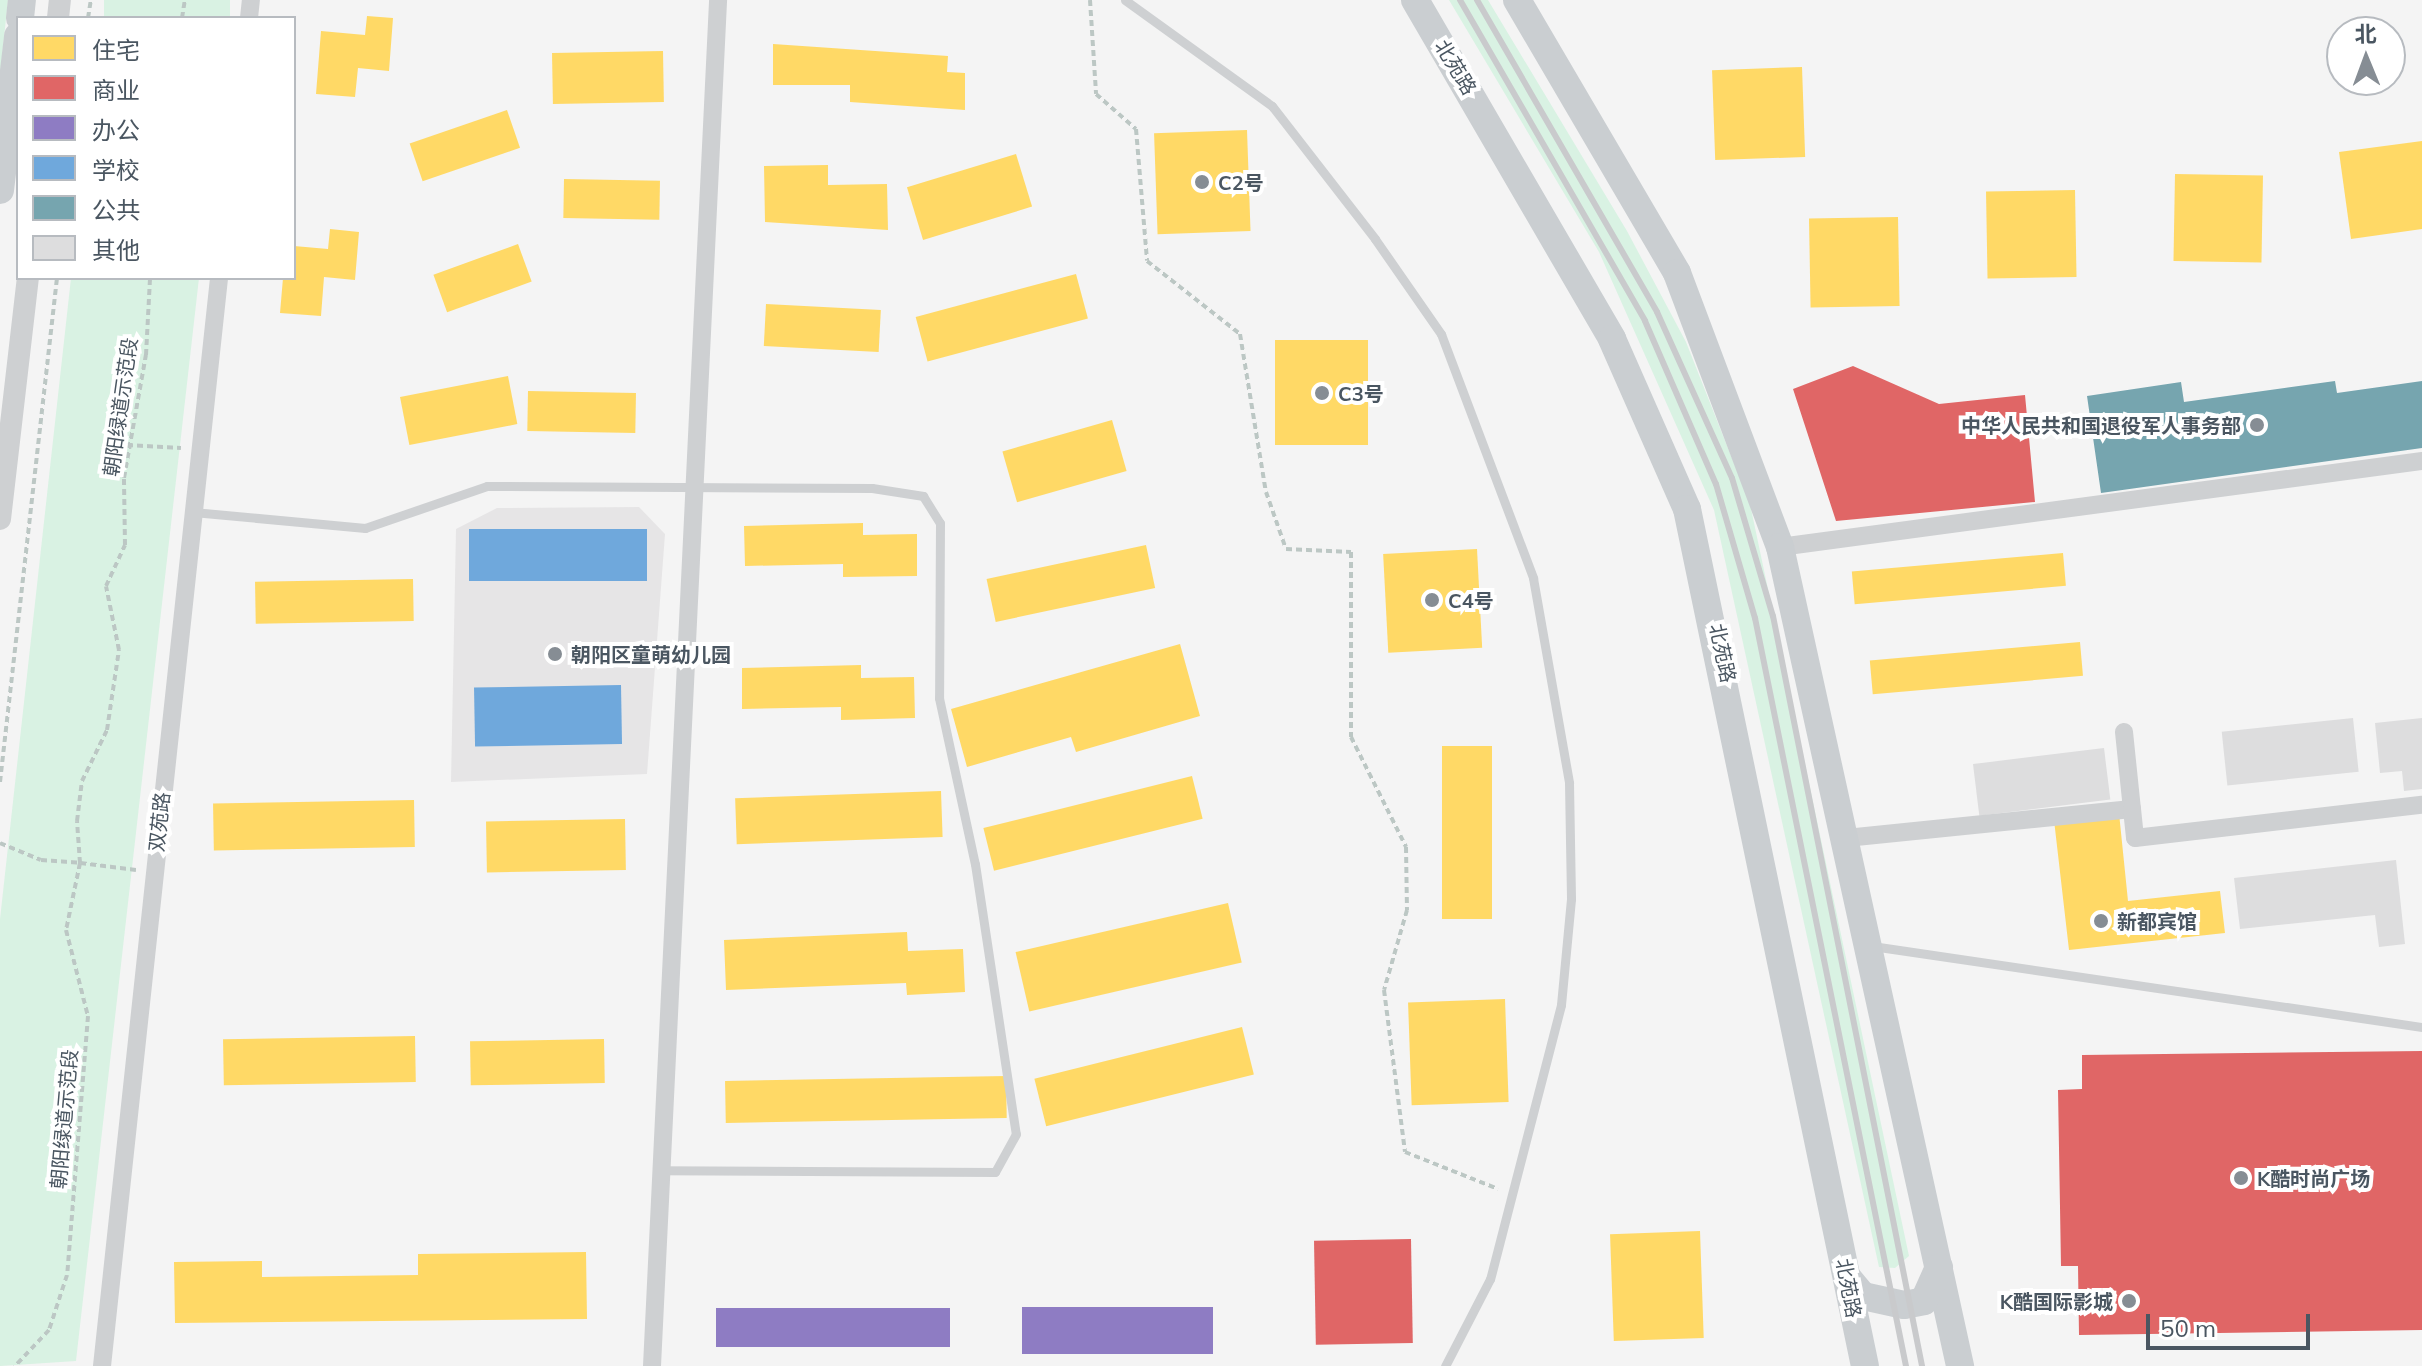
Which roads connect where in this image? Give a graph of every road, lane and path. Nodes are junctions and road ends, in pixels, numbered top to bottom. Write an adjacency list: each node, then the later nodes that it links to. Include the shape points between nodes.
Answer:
1 (718, 0): 15 (street)
2 (1090, 0): 30 (path, via 1096,94 1136,129 1147,261 1240,334 1266,492 1286,549 1351,552 1351,737 1406,847 1407,910 1384,990 1405,1152)
3 (1125, 0): 30 (lane, via 1272,106 1375,239 1441,334 1509,499 1533,578 1569,783 1571,899 1561,1005)
4 (1415, 0): 32 (main road, 北苑路, via 1612,339 1687,509)
5 (1517, 0): 18 (main road, via 1677,273)
6 (16, 53): 7 (main road)
7 (0, 190)
8 (28, 280): 17 (street)
9 (57, 280): 20 (path)
10 (150, 280): 12 (path, 朝阳绿道示范段, via 146,355)
11 (219, 280): 13 (street, 双苑路)
12 (127, 445): 13 (path); 25 (path, 朝阳绿道示范段, via 125,545 106,586 119,650 107,730 82,781)
13 (199, 449): 16 (street, 双苑路)
14 (2422, 461): 18 (street)
15 (698, 487): 16 (lane, via 487,486 365,528); 29 (street); 29 (lane, via 872,488 923,496 940,523 939,698 975,864 1016,1134 995,1172)
16 (192, 512): 26 (street, 双苑路)
17 (0, 519)
18 (1780, 547): 23 (main road)
19 (2124, 732): 22 (street)
20 (0, 782)
21 (2422, 805): 22 (street, via 2135,838)
22 (2132, 809): 23 (street)
23 (1846, 838): 27 (main road)
24 (0, 843): 25 (path, via 41,860)
25 (80, 863): 26 (path); 33 (path, 朝阳绿道示范段, via 66,930 88,1016 67,1275 49,1330)
26 (154, 872): 34 (street, 双苑路)
27 (1868, 946): 28 (lane); 31 (main road)
28 (2422, 1027)
29 (659, 1170): 35 (street)
30 (1511, 1195): 36 (lane, via 1490,1279)
31 (1939, 1267): 32 (main road, via 1924,1301 1904,1305 1863,1296); 38 (main road)
32 (1847, 1277): 37 (main road, 北苑路)
33 (15, 1366)
34 (102, 1366)
35 (652, 1366)
36 (1445, 1366)
37 (1865, 1366)
38 (1960, 1366)

